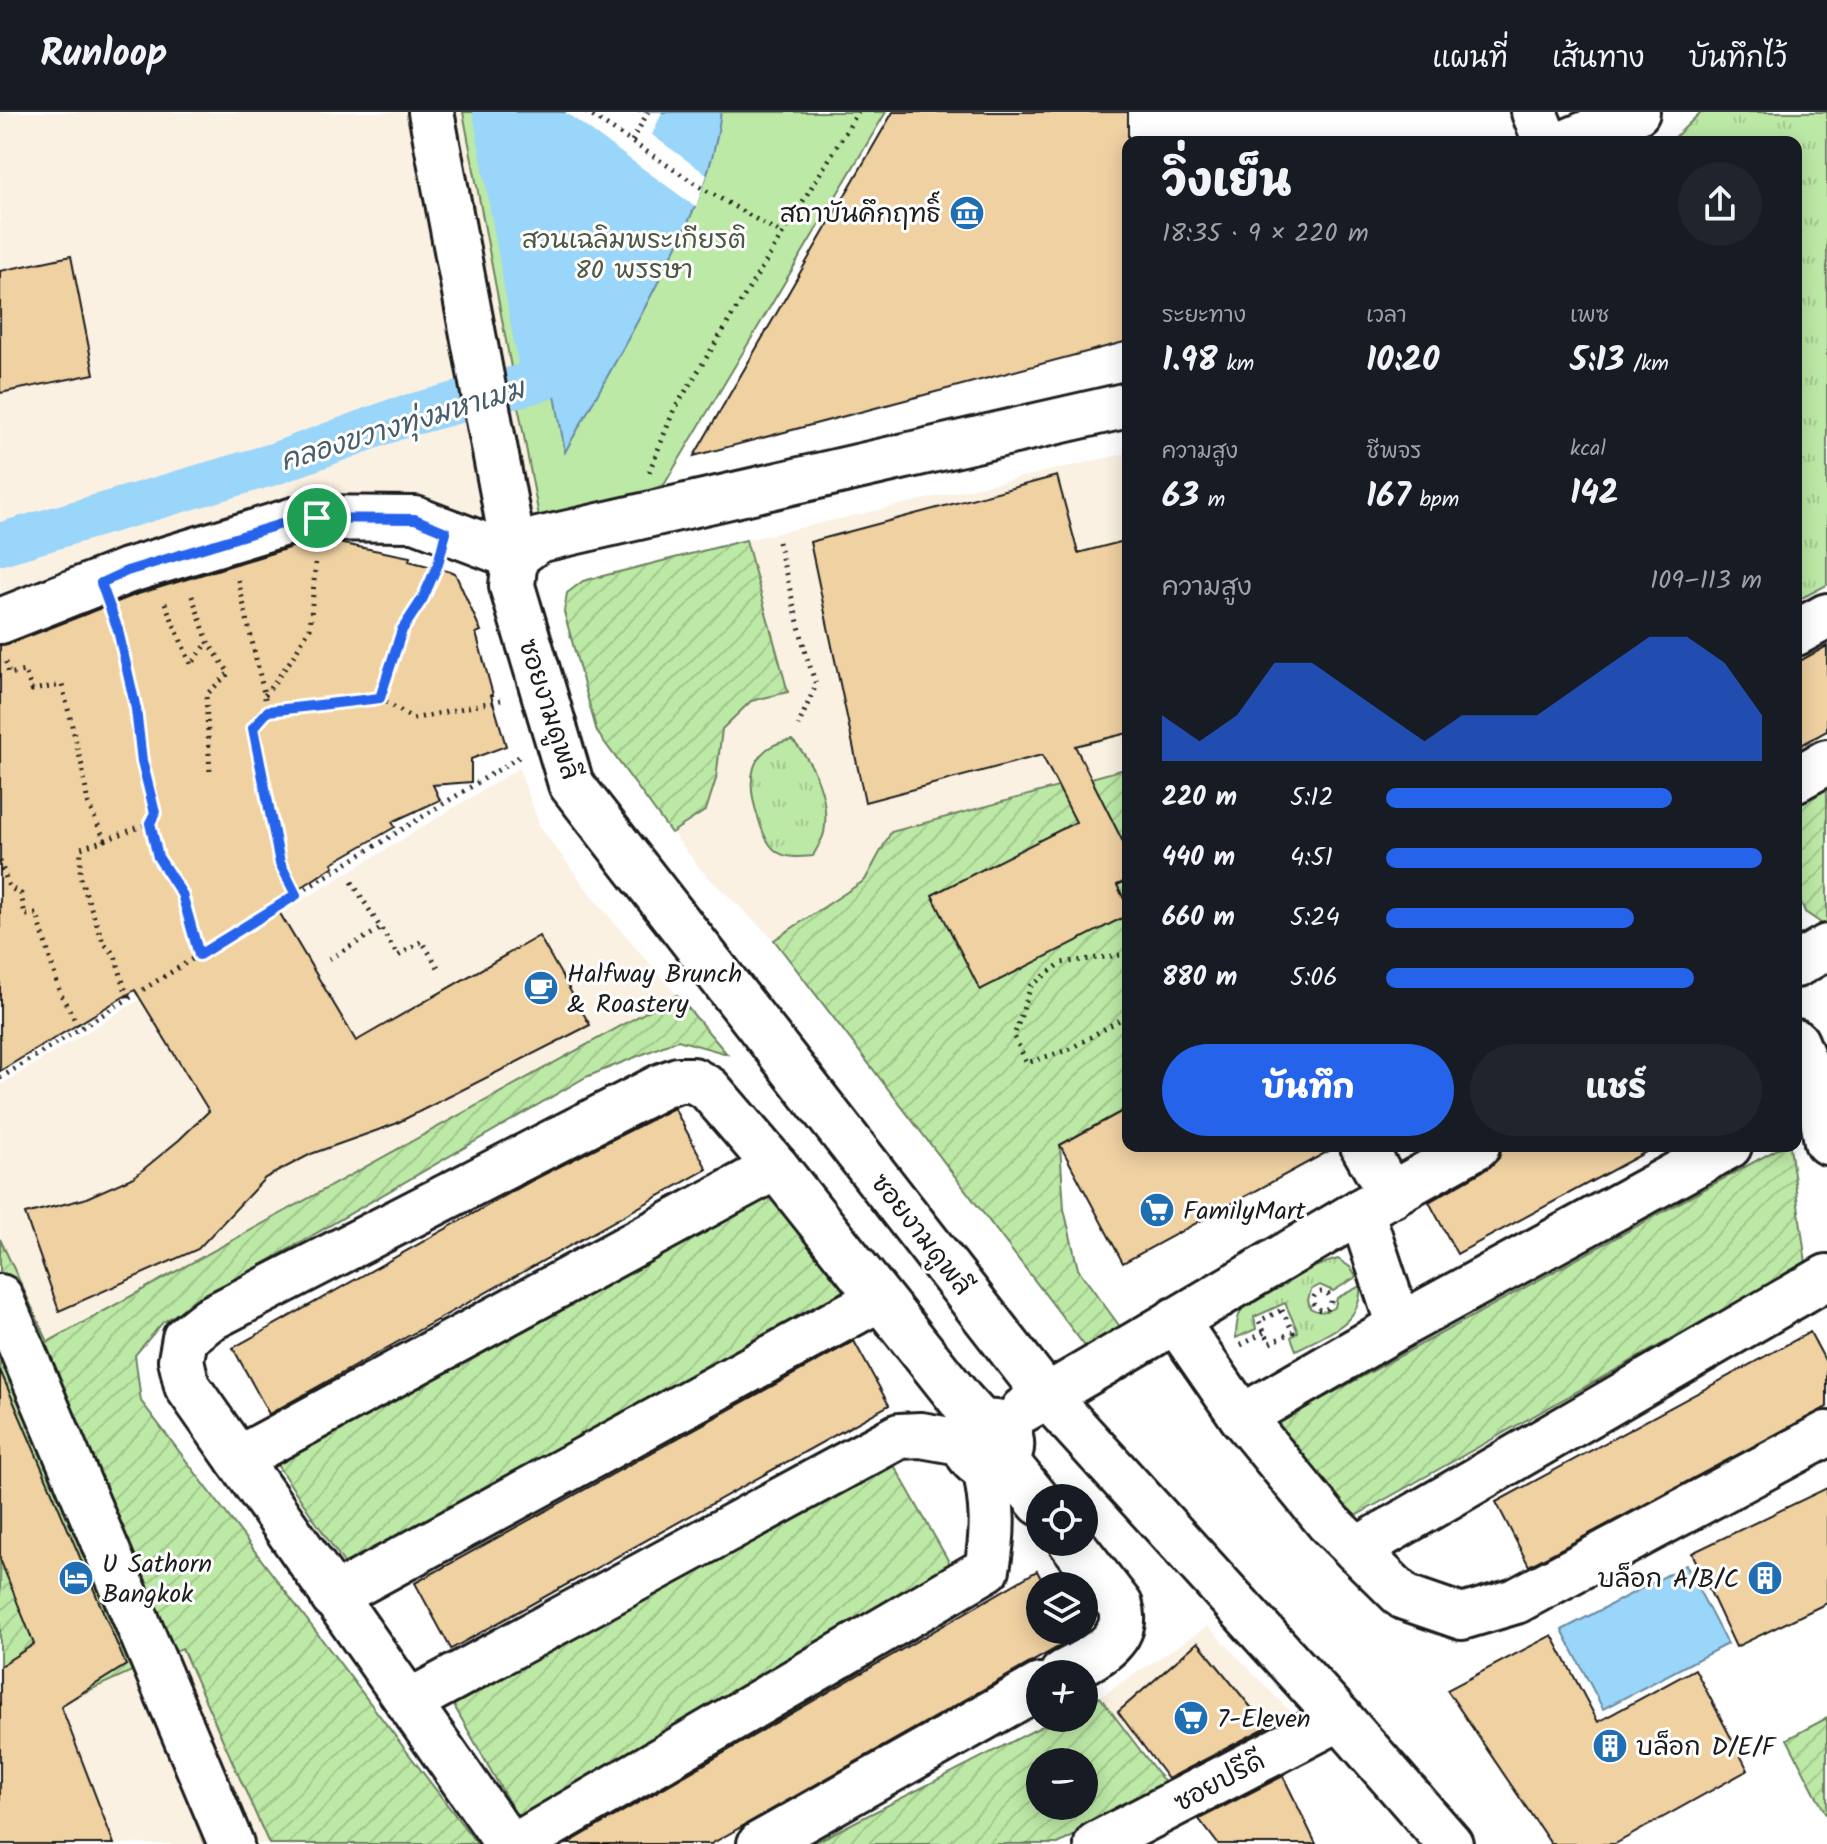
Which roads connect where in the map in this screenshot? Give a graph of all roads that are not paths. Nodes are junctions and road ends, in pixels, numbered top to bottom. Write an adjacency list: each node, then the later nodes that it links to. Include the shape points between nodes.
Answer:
1 (431, 112): 7 (street, ซอยงามดูพลี)
2 (1534, 112): 4 (street)
3 (1637, 112): 5 (street)
4 (1544, 136)
5 (1581, 136)
6 (1122, 406): 7 (street, via 538,540)
7 (515, 557): 10 (street, via 415,519 301,518 127,571); 28 (street, ซอยงามดูพลี, via 512,586 571,784)
8 (1827, 616): 9 (street)
9 (1802, 630)
10 (2, 637)
11 (1827, 762): 12 (street)
12 (1802, 776)
13 (1827, 947): 14 (street)
14 (1802, 962)
15 (1802, 1061): 16 (street)
16 (1814, 1100): 17 (street)
17 (1827, 1142)
18 (1364, 1152): 22 (street)
19 (1466, 1152): 22 (street)
20 (1718, 1152): 27 (street)
21 (776, 1167): 25 (street); 32 (street); 32 (street, via 709,1089 693,1080 678,1080 209,1319 185,1338 181,1360 187,1386)
22 (1376, 1203): 26 (street); 27 (street)
23 (1827, 1277): 34 (street)
24 (0, 1297): 41 (street)
25 (879, 1299): 31 (street); 36 (street)
26 (1175, 1320): 28 (street); 29 (street)
27 (1399, 1326): 29 (street)
28 (1046, 1395): 31 (street, via 1019,1412); 40 (street, ซอยงามดูพลี)
29 (1242, 1417): 34 (street)
30 (1827, 1434): 34 (street, via 1516,1601 1462,1617 1404,1597)
31 (988, 1444): 33 (street); 39 (street, via 899,1436); 43 (street, via 993,1536 987,1569)
32 (238, 1459): 36 (street)
33 (1026, 1487)
34 (1356, 1550)
35 (1082, 1556): 37 (street, via 1123,1615 1113,1643)
36 (333, 1597): 39 (street)
37 (1085, 1660)
38 (1026, 1694): 44 (street)
39 (409, 1702): 42 (street)
40 (1340, 1718): 45 (street, ซอยปรีดี); 46 (street, ซอยงามดูพลี)
41 (231, 1844)
42 (508, 1844)
43 (518, 1844)
44 (760, 1844)
45 (1097, 1844)
46 (1450, 1844)

